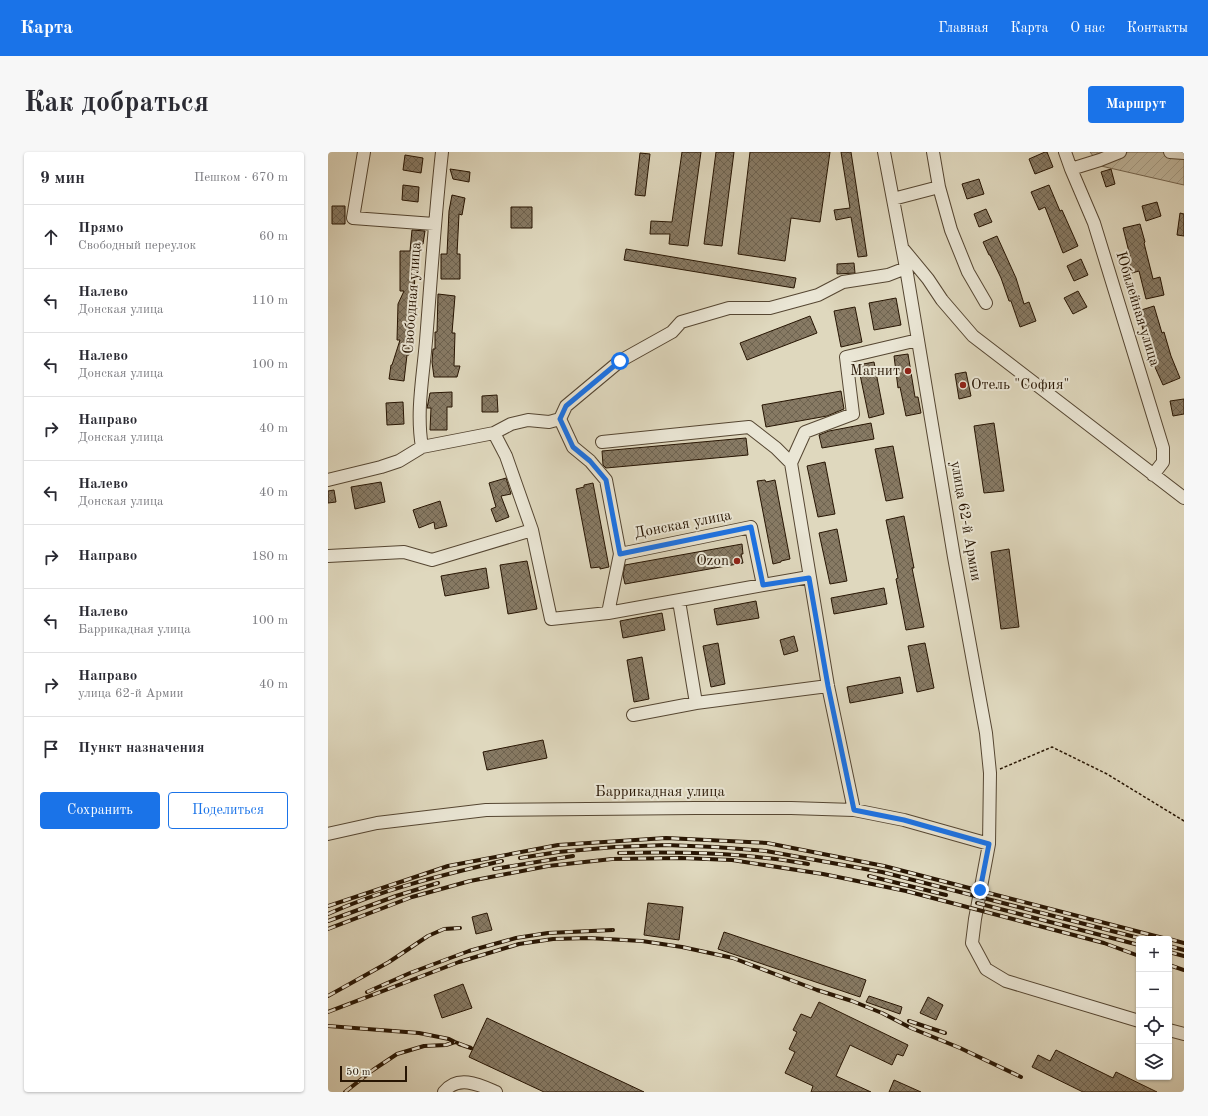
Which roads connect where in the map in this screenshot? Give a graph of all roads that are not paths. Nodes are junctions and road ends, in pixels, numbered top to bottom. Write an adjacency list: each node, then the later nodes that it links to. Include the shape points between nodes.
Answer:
1 (364, 152): 13 (street, via 353,218)
2 (442, 152): 13 (street, Свободная улица)
3 (884, 152): 12 (street, улица 62-й Армии)
4 (933, 152): 11 (street)
5 (1065, 152): 10 (street, Юбилейная улица)
6 (1120, 152): 9 (street)
7 (1170, 152): 8 (street)
8 (1184, 153)
9 (1099, 156): 10 (street)
10 (1071, 169): 23 (street, Юбилейная улица, via 1094,223 1162,448 1163,462)
11 (940, 187): 12 (street); 16 (street, via 951,230 968,272)
12 (893, 199): 14 (street, улица 62-й Армии)
13 (434, 224): 21 (street, Свободная улица, via 419,412)
14 (902, 247): 15 (street, улица 62-й Армии); 23 (street, via 973,336)
15 (906, 268): 17 (street, улица 62-й Армии); 18 (street, via 888,276 843,282 818,296 770,308 728,308 680,322 672,332 620,361 566,406)
16 (986, 303)
17 (918, 340): 22 (street, via 846,358 853,414 804,432); 38 (street, улица 62-й Армии, via 986,733 990,773)
18 (560, 419): 19 (street, via 550,422 528,420 511,424); 27 (street, Донская улица, via 573,447 590,461 606,480)
19 (494, 433): 21 (street); 26 (street, via 506,456)
20 (602, 442): 22 (street, via 749,427)
21 (422, 447): 24 (street, via 381,468)
22 (791, 463): 29 (street)
23 (1153, 475): 25 (street)
24 (328, 480)
25 (1184, 498)
26 (532, 530): 28 (street, via 432,560 404,552); 32 (street, via 551,619)
27 (620, 554): 30 (street, Донская улица, via 751,527); 32 (street)
28 (328, 556)
29 (809, 578): 30 (street); 33 (street)
30 (763, 585): 31 (street)
31 (679, 601): 32 (street); 34 (street)
32 (608, 613)
33 (828, 686): 34 (street); 36 (street)
34 (696, 703): 35 (street)
35 (633, 715)
36 (854, 810): 37 (street, Баррикадная улица, via 486,810 377,822); 38 (street, Баррикадная улица, via 904,820)
37 (328, 834)
38 (989, 844): 39 (street, улица 62-й Армии, via 972,943 986,969 1006,981)
39 (1136, 1020)
40 (1172, 1031): 41 (street)
41 (1184, 1034)
42 (444, 1092): 43 (street, via 448,1087 460,1082 474,1082)
43 (496, 1092)

